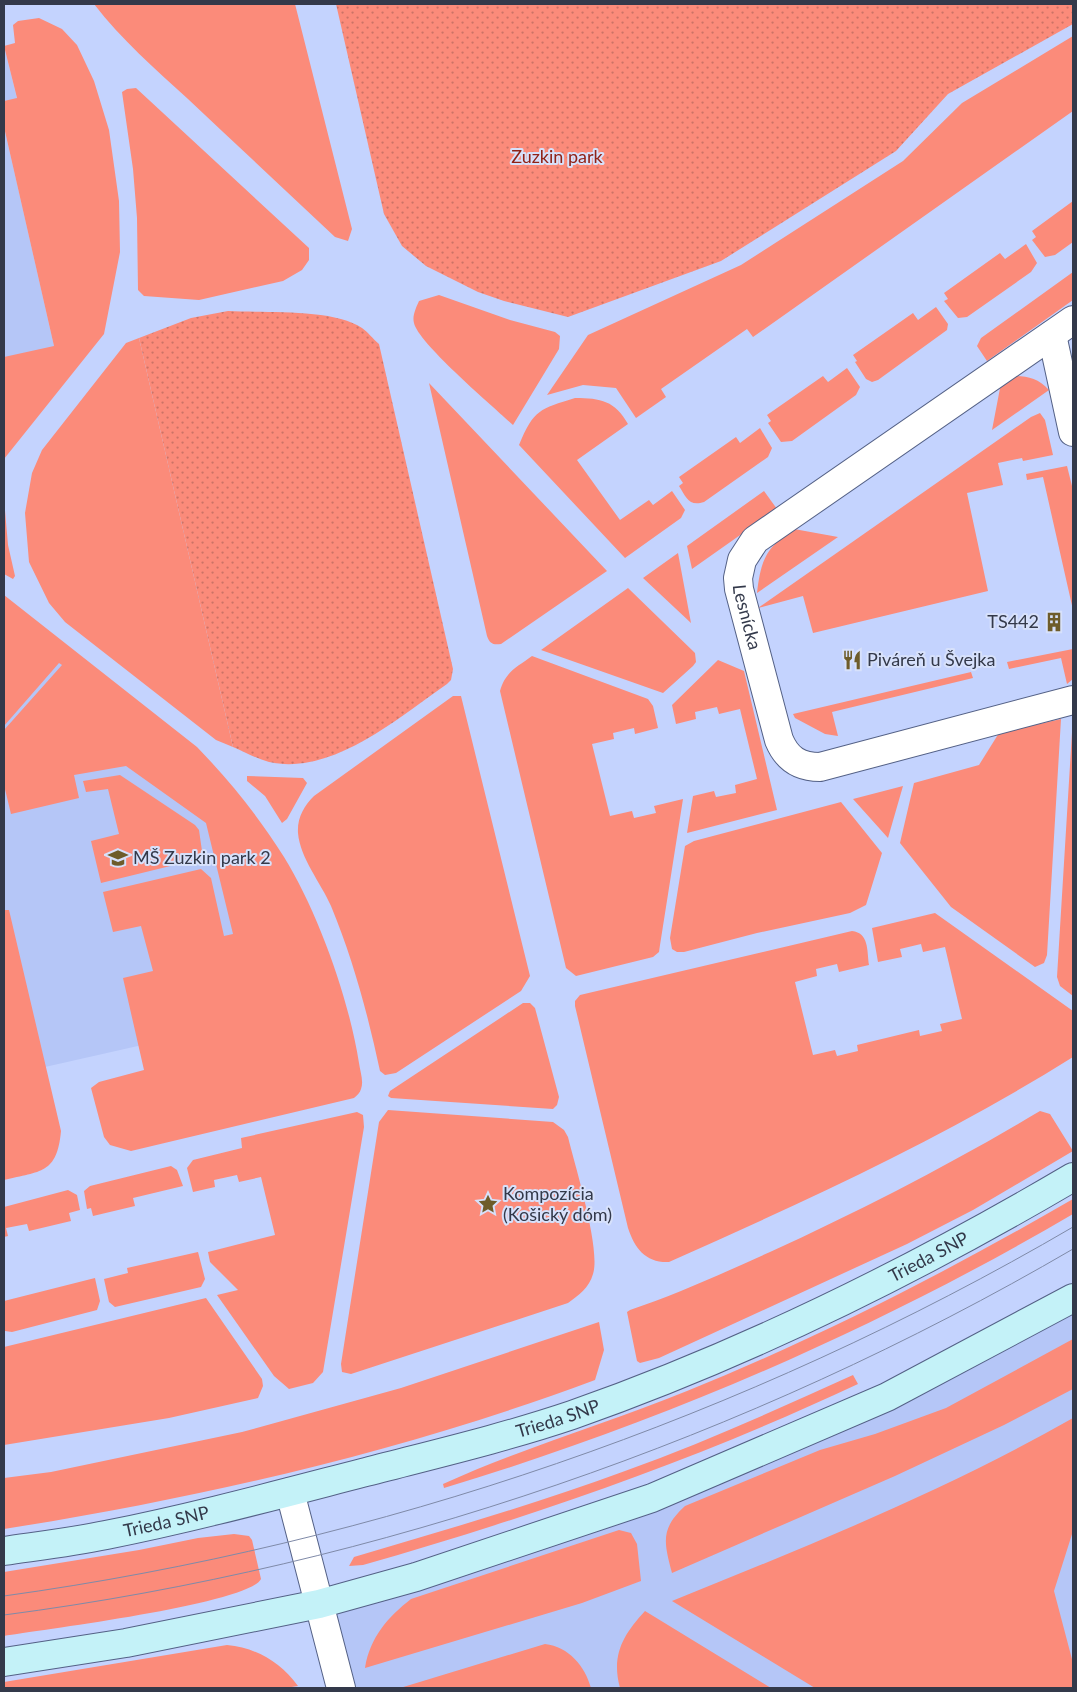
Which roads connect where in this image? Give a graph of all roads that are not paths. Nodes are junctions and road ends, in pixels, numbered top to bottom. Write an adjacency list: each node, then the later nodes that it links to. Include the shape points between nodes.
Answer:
1 (1063, 328): 2 (street, Lesnícka); 3 (street, Lesnícka, via 755,540 742,560 738,578 779,740 790,759 800,765 820,767)
2 (1073, 432)
3 (1073, 700)
4 (1073, 1177): 6 (street, Trieda SNP, via 936,1254 836,1304 627,1394 569,1416)
5 (1073, 1298): 8 (street, via 888,1396 652,1498 416,1577)
6 (290, 1492): 7 (street, Trieda SNP, via 103,1536); 8 (street)
7 (4, 1551)
8 (319, 1604): 9 (street, via 126,1643); 10 (street)
9 (4, 1662)
10 (341, 1688)

